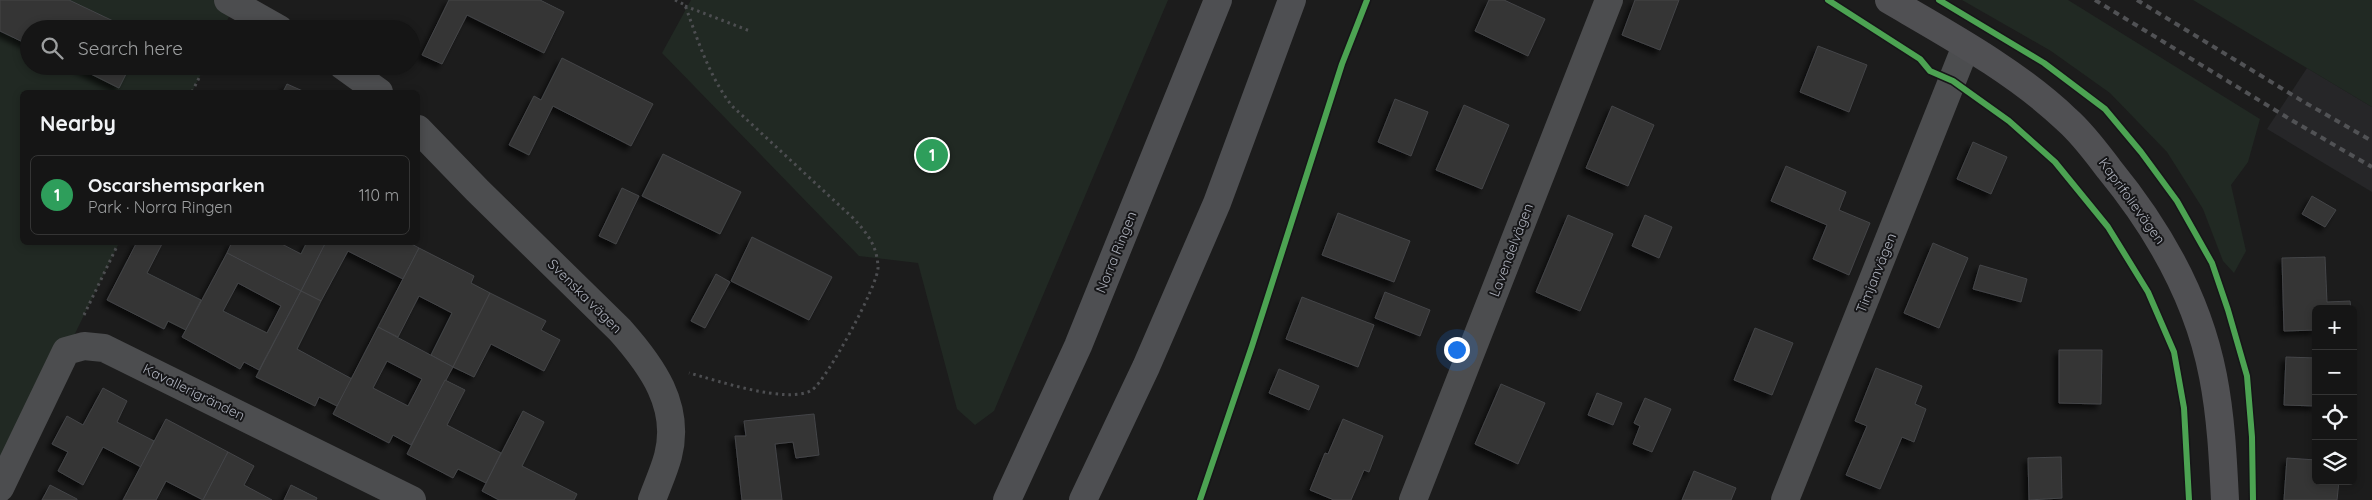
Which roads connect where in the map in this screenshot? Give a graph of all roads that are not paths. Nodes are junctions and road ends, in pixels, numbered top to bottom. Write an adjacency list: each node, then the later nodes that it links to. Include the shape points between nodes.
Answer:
1 (228, 0): 6 (street)
2 (1218, 0): 14 (main road, Norra Ringen, via 1078,346)
3 (1292, 0): 15 (main road, via 1217,203 1146,367)
4 (1609, 0): 16 (street, Lavendelvägen)
5 (1889, 0): 7 (main road, Kaprifolievägen)
6 (263, 20)
7 (1966, 46): 17 (street, Timjanvägen); 18 (main road, Kaprifolievägen, via 2068,120 2125,188 2166,249 2192,301 2213,375 2222,438)
8 (355, 75): 9 (street)
9 (376, 90)
10 (420, 131): 13 (street, Svenska vägen, via 620,330 647,362 669,408 671,434 668,456)
11 (0, 488): 12 (street, Kavallerigränden, via 66,352 84,346 104,348)
12 (412, 500)
13 (652, 500)
14 (1007, 500)
15 (1083, 500)
16 (1413, 500)
17 (1785, 500)
18 (2225, 500)

